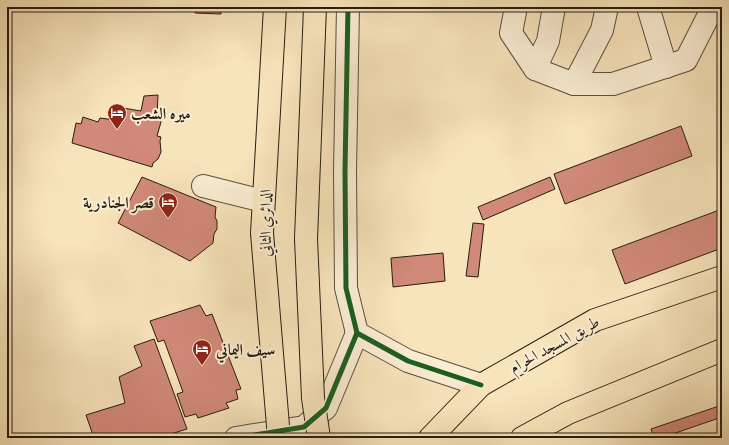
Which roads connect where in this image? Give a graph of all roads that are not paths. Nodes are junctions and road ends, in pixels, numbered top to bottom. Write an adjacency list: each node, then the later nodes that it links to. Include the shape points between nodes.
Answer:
1 (275, 7): 13 (main road, الدائري الثاني)
2 (314, 7): 20 (main road, bridge, via 306,239 313,398)
3 (348, 7): 15 (street, via 346,288)
4 (516, 7): 10 (street, via 511,33)
5 (554, 7): 10 (street, via 548,41)
6 (607, 7): 11 (street, via 602,30)
7 (648, 7): 9 (street)
8 (713, 7): 9 (street, via 686,60)
9 (666, 67): 11 (street, via 614,84)
10 (535, 69): 11 (street)
11 (574, 84)
12 (203, 186): 13 (street)
13 (263, 201): 19 (main road, الدائري الثاني, bridge, via 262,233)
14 (722, 277): 17 (main road, طريق المسجد الحرام, via 595,320)
15 (357, 333): 17 (street, via 408,361); 18 (street, via 326,408 304,427)
16 (722, 350): 22 (main road, via 568,413)
17 (481, 385): 21 (main road, طريق المسجد الحرام)
18 (236, 438)
19 (279, 438)
20 (319, 438)
21 (430, 438)
22 (522, 438)

